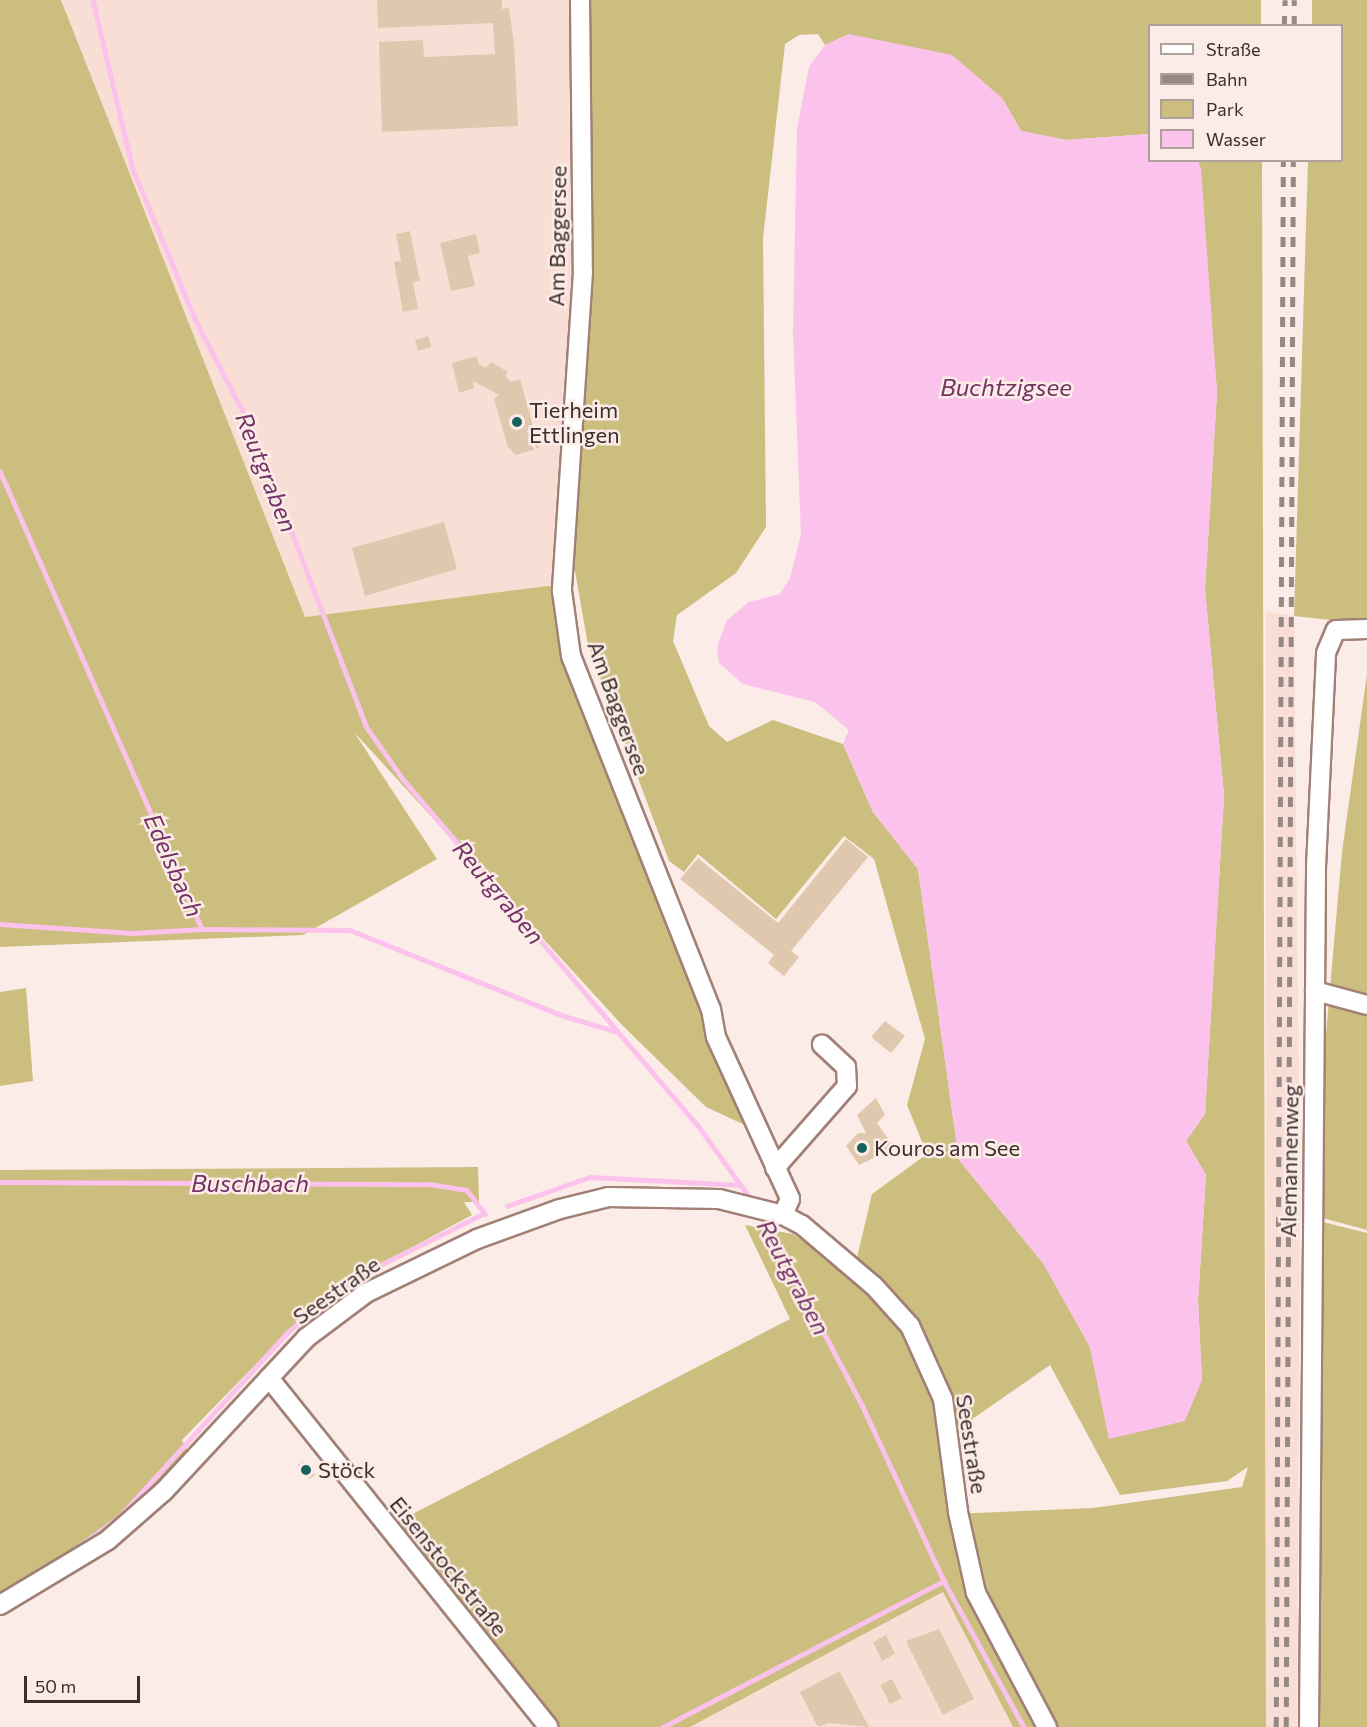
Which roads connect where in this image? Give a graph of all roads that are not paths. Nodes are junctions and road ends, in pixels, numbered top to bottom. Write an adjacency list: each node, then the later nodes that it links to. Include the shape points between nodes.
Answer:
1 (580, 0): 6 (street, Am Baggersee, via 583,272 562,567 571,656)
2 (1367, 629): 3 (street, Alemannenweg, via 1336,630 1326,653)
3 (1315, 991): 4 (street); 12 (street, Alemannenweg)
4 (1367, 1005)
5 (822, 1045): 6 (street, via 846,1067 847,1086)
6 (775, 1168): 7 (street, via 790,1199)
7 (777, 1213): 8 (street, Seestraße, via 747,1204 663,1194 608,1197 560,1209 477,1239 366,1293 306,1338); 11 (street, Seestraße, via 874,1286 910,1326 943,1399 976,1593)
8 (269, 1378): 9 (street, Seestraße, via 164,1491 108,1540); 10 (street, Eisenstockstraße)
9 (0, 1605)
10 (549, 1727)
11 (1047, 1727)
12 (1310, 1727)

